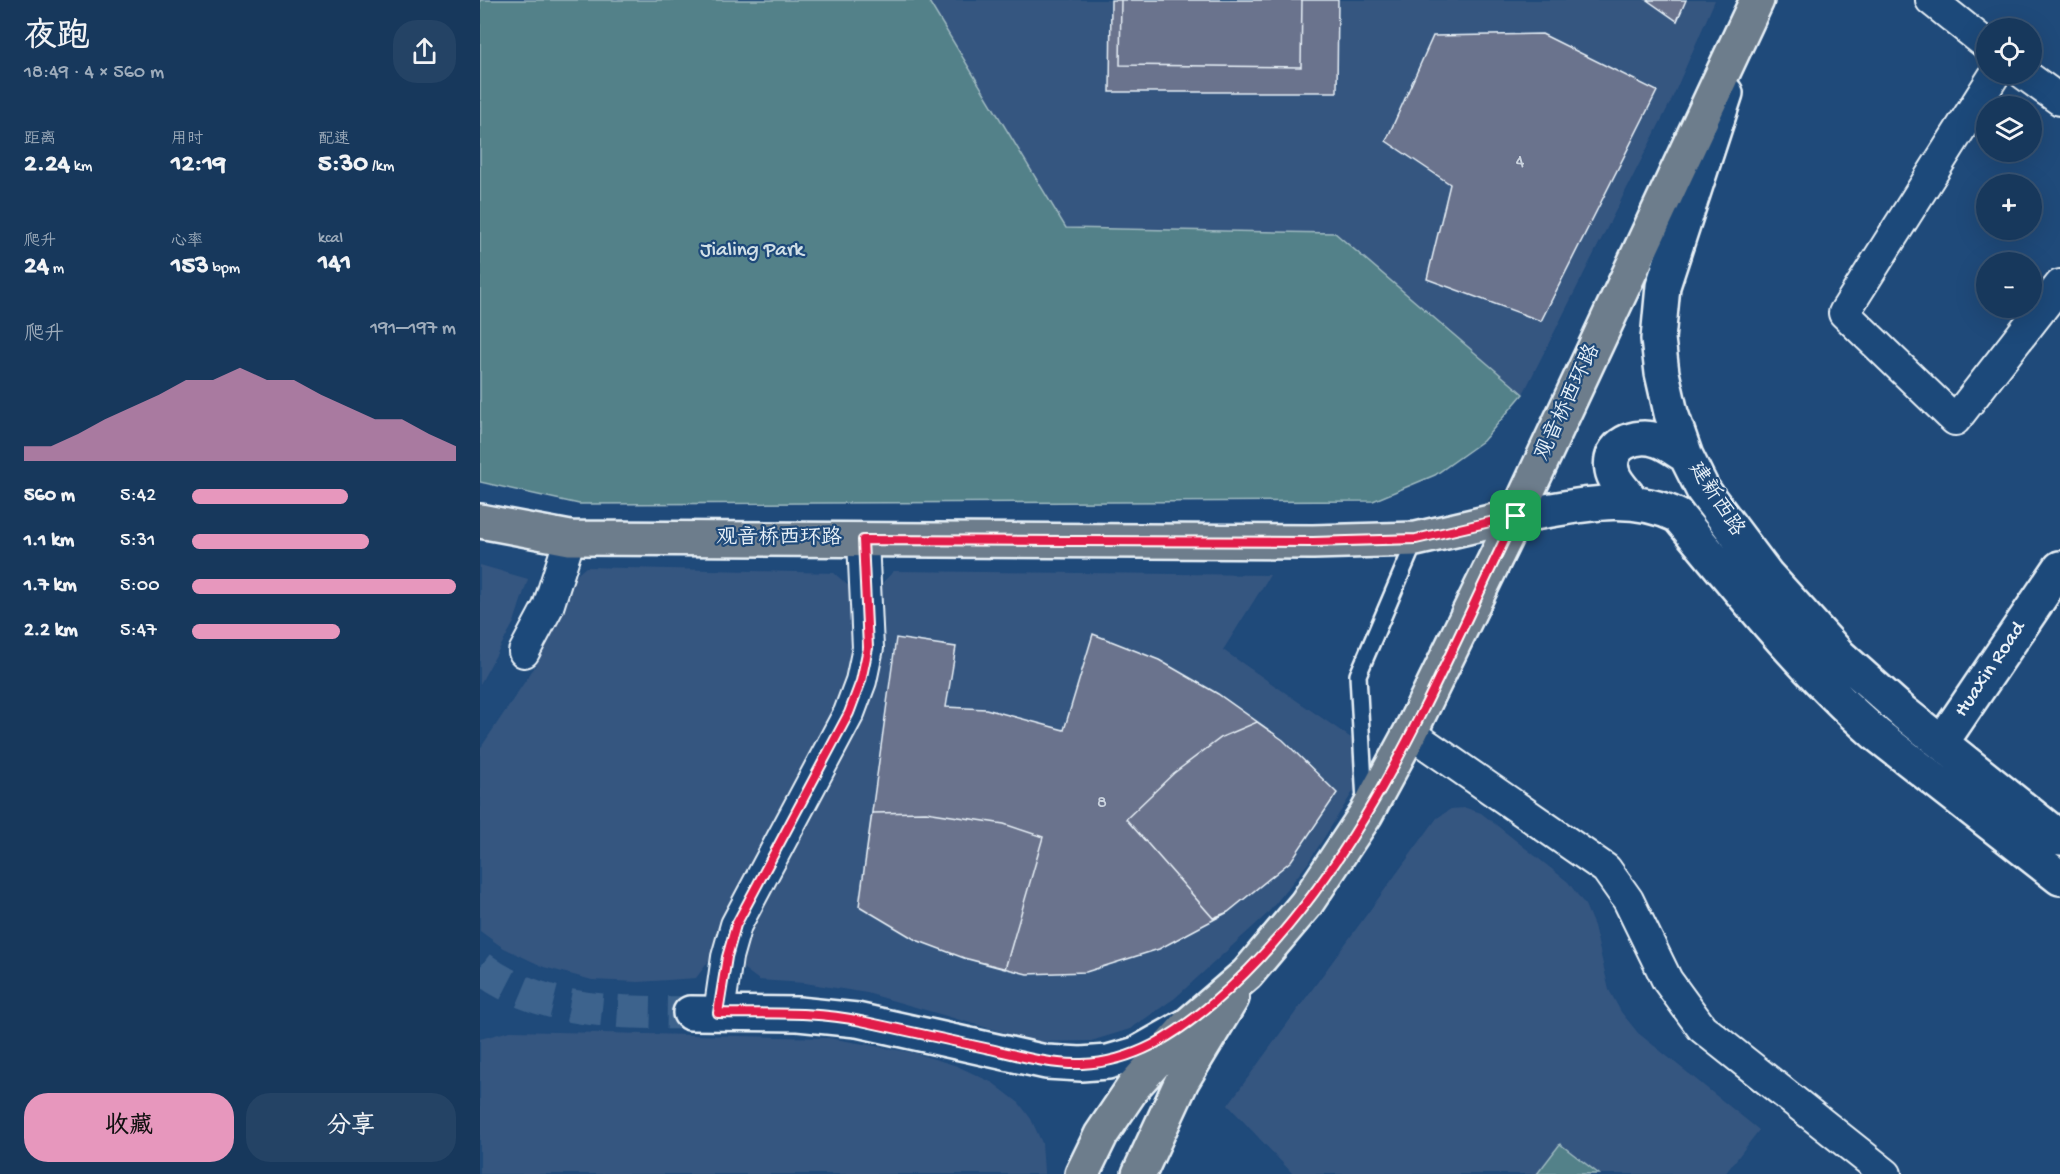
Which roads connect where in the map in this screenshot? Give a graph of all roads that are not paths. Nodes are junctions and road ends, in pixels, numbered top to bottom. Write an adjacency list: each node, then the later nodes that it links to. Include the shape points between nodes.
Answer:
1 (1931, 0): 3 (street)
2 (1756, 2): 8 (main road, 建新西路, via 1663,286 1658,339 1662,373); 10 (main road, 观音桥西环路)
3 (1976, 36)
4 (1989, 84): 7 (street, via 1844,313 1955,420)
5 (2038, 84): 6 (street)
6 (2060, 100)
7 (2060, 285)
8 (1686, 456): 9 (main road, via 1658,440 1643,437 1618,447 1611,459 1612,472); 18 (main road, 建新西路, via 1703,490 1804,618 1873,687)
9 (1633, 502): 10 (main road, 建新西路); 21 (main road, 建新西路, via 1658,506 1678,516 1783,642 1848,709)
10 (1516, 516): 13 (main road, 观音桥西环路); 17 (main road)
11 (480, 521): 12 (main road, 观音桥西环路)
12 (570, 538): 14 (main road, 观音桥西环路); 16 (street, via 548,607)
13 (1416, 539): 14 (main road, 观音桥西环路); 19 (lane, via 1358,675)
14 (863, 540): 23 (street, via 868,648 861,681 849,713 736,925)
15 (2059, 568): 18 (main road, Huaxin Road)
16 (524, 652)
17 (1410, 733): 19 (main road); 27 (street, via 1606,869 1628,900 1666,980 1702,1028)
18 (1942, 742): 20 (main road, 建新西路)
19 (1366, 814): 22 (main road, via 1306,904)
20 (2060, 838)
21 (2060, 878)
22 (1247, 974): 24 (main road); 26 (main road, via 1182,1081)
23 (704, 1013): 24 (main road, via 798,1014 858,1020 1046,1062 1081,1064 1136,1054)
24 (1189, 1024): 25 (main road, via 1134,1086 1101,1135)
25 (1082, 1174)
26 (1138, 1174)
27 (1886, 1174)

